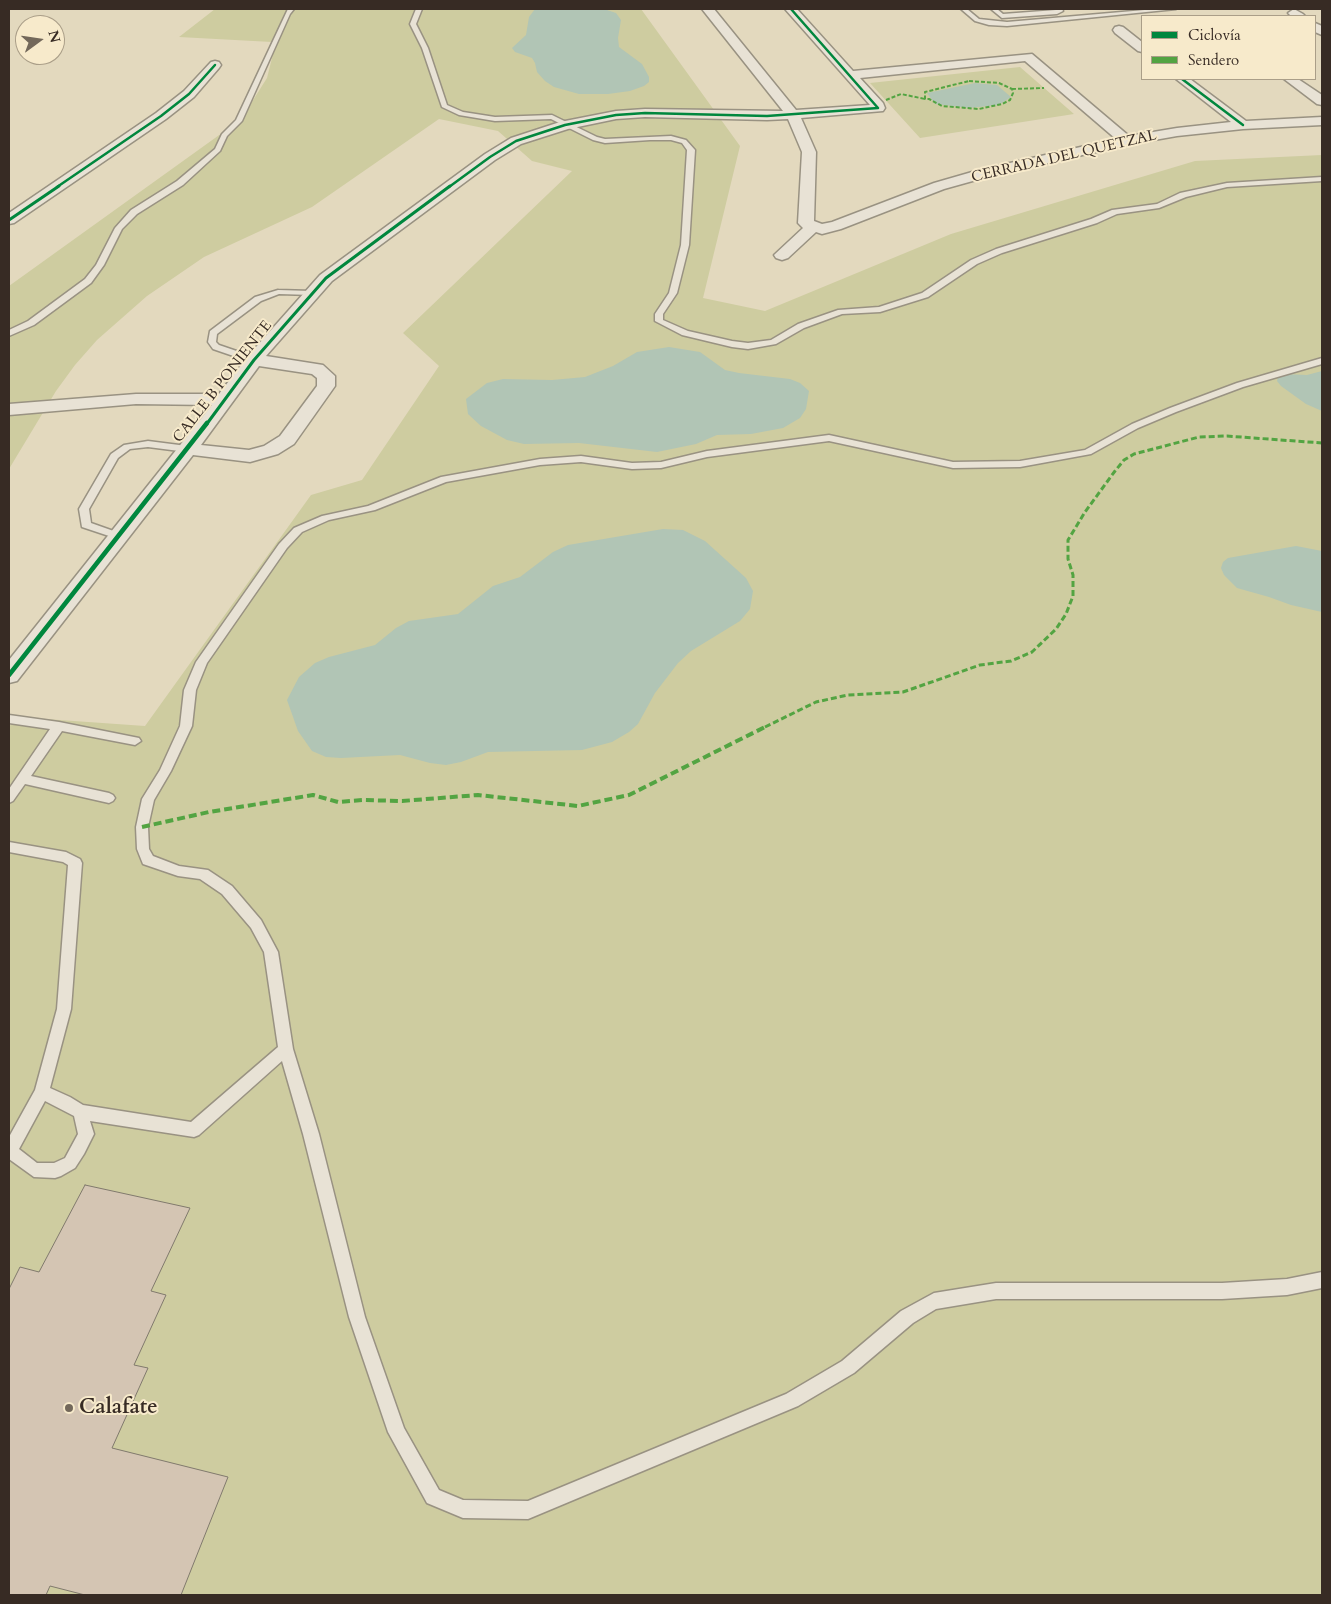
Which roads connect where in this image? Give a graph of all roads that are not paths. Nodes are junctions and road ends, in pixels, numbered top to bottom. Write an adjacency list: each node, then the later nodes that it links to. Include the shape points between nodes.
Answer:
1 (292, 9): 28 (lane, via 239,120 224,134 218,150 180,183 134,212 119,228 88,281 31,323)
2 (419, 9): 21 (lane, via 414,24 444,106 461,114 495,119 552,117)
3 (708, 9): 18 (street)
4 (791, 9): 14 (street)
5 (964, 9): 9 (lane, via 978,20 1007,24)
6 (994, 9): 10 (lane, via 1002,16)
7 (1026, 9): 10 (lane)
8 (1059, 9): 10 (lane, via 1058,12)
9 (1174, 9)
10 (1032, 14)
11 (1119, 30): 12 (street)
12 (1141, 47)
13 (215, 65): 24 (street, via 189,94 161,116)
14 (849, 75): 18 (street, CALLE B PONIENTE, via 878,108); 22 (street, via 1028,57)
15 (1183, 80): 20 (street)
16 (1291, 80): 17 (street)
17 (1322, 101)
18 (793, 115): 21 (street, CALLE B PONIENTE, via 675,115); 25 (street, via 809,152 806,223)
19 (1322, 121): 20 (street, CERRADA DEL QUETZAL)
20 (1242, 125): 22 (street, CERRADA DEL QUETZAL)
21 (572, 128): 23 (lane, via 605,141 671,138 684,141 692,150 684,245 673,293 659,314 659,321 685,333 748,346 773,342 801,326 841,312 880,309 925,295 974,262 999,251 1115,212 1159,206 1183,195 1212,188); 27 (street, CALLE B PONIENTE, via 490,156 326,278)
22 (1126, 141): 25 (street, CERRADA DEL QUETZAL, via 984,173 939,186 836,226)
23 (1322, 179)
24 (9, 220)
25 (813, 227): 26 (street)
26 (782, 255)
27 (312, 292): 29 (street, CALLE B PONIENTE); 29 (lane, via 289,291 264,296 214,333 212,342 216,347)
28 (9, 333)
29 (254, 360): 31 (street, CALLE B PONIENTE); 33 (street, via 317,369 326,376 326,386 287,440 272,450 250,456)
30 (1322, 361): 43 (lane, via 1240,385 1182,407 1135,426 1088,452 1020,464 953,465 829,438 707,454 660,465 632,466 582,459 540,462 444,479 370,508 326,518 298,530 261,576 202,662 190,690 186,726 148,799 142,827 143,849 148,860 178,871 203,874 228,890 256,924 271,952)
31 (224, 400): 32 (street, via 127,399); 33 (street, CALLE B PONIENTE)
32 (9, 410)
33 (187, 449): 34 (street, CALLE B PONIENTE); 34 (lane, via 148,444 128,447 114,456 84,509 86,525)
34 (118, 536): 35 (street, CALLE B PONIENTE)
35 (9, 675)
36 (9, 719): 37 (lane)
37 (60, 726): 38 (lane); 39 (lane)
38 (135, 741)
39 (22, 780): 40 (lane); 41 (lane)
40 (9, 798)
41 (109, 798)
42 (9, 847): 44 (lane, via 66,857 76,868 64,1009)
43 (286, 1049): 45 (lane, via 194,1130); 47 (lane, via 357,1317 397,1432 433,1497 463,1510 528,1510 792,1400 848,1367 907,1317 934,1301 996,1291 1222,1291 1287,1287)
44 (42, 1092): 45 (lane); 46 (lane)
45 (80, 1112): 46 (lane, via 86,1134 70,1163 55,1171 34,1170)
46 (9, 1151)
47 (1322, 1280)

